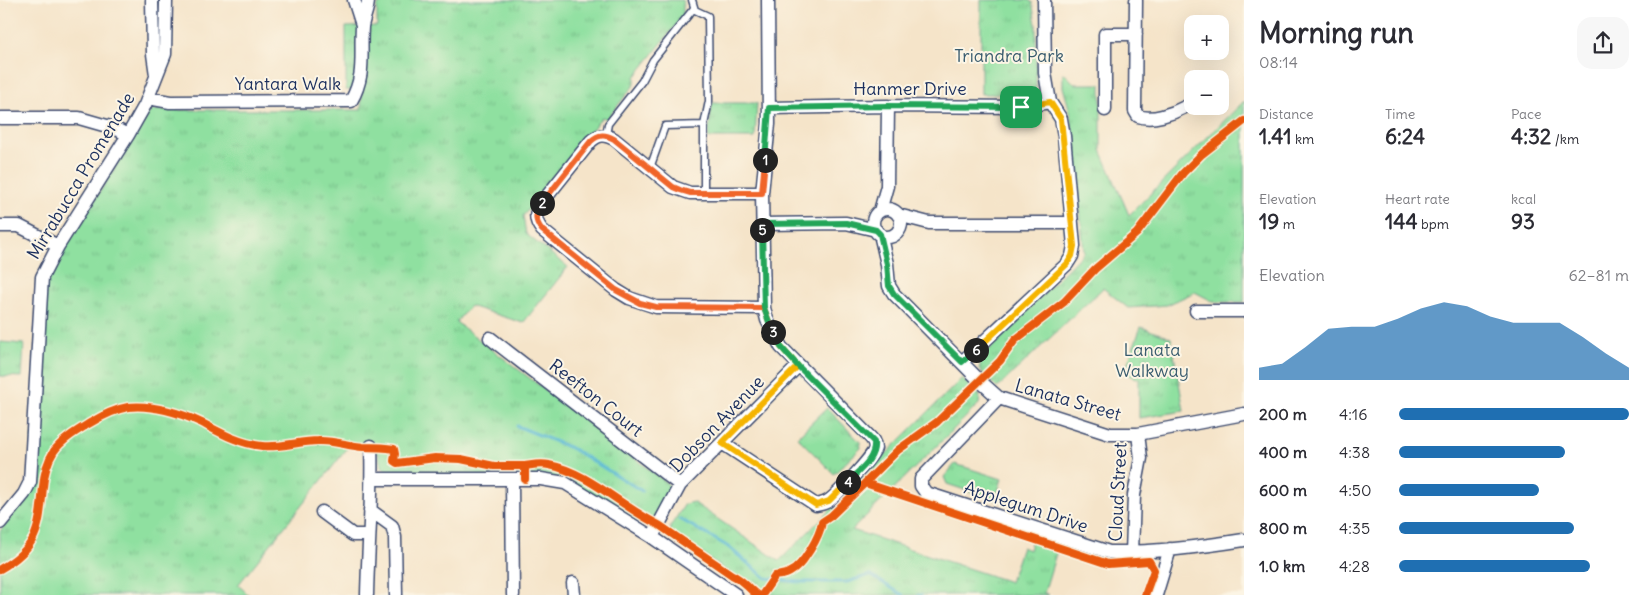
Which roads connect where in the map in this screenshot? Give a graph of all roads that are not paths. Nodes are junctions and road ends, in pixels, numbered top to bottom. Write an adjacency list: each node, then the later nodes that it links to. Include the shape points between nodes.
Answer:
1 (152, 0): 12 (street, Mirrabucca Promenade)
2 (166, 0): 12 (street, Mirrabucca Promenade, via 165,54)
3 (354, 0): 10 (street, Yantara Walk)
4 (368, 0): 10 (street, Yantara Walk)
5 (692, 0): 9 (lane)
6 (768, 0): 16 (street)
7 (1044, 0): 14 (street, via 1044,73)
8 (1136, 0): 11 (street)
9 (694, 8): 20 (lane, via 708,16 709,101); 22 (lane, via 608,124)
10 (362, 25): 13 (street, Yantara Walk, via 360,84 351,101 170,102)
11 (1136, 34): 17 (street, via 1135,111 1138,116 1160,116); 18 (street, via 1105,34)
12 (156, 78): 13 (street, Mirrabucca Promenade)
13 (148, 98): 21 (street, Mirrabucca Promenade)
14 (1050, 102): 15 (street, Hanmer Drive, via 1021,107); 31 (street, via 1061,119)
15 (888, 106): 16 (street, Hanmer Drive); 24 (street)
16 (769, 108): 26 (street)
17 (1184, 108)
18 (1105, 110)
19 (0, 118): 21 (street, via 79,118)
20 (704, 125): 23 (lane, via 665,126); 25 (lane)
21 (128, 135): 36 (street, Mirrabucca Promenade)
22 (606, 135): 23 (street); 38 (street, via 591,141 540,205 536,218 542,230 616,290 640,303 656,307)
23 (650, 168): 25 (street, via 673,187)
24 (888, 186): 27 (street); 28 (street)
25 (704, 193): 26 (street)
26 (762, 193): 32 (street)
27 (878, 213): 28 (street, via 888,209); 29 (street); 34 (street, via 873,223)
28 (897, 214): 30 (street); 35 (street, via 901,223)
29 (846, 223): 32 (street); 34 (street)
30 (929, 223): 31 (street); 35 (street)
31 (1071, 223): 42 (street, via 1074,246 1067,264)
32 (762, 224): 38 (street)
33 (0, 226): 36 (street, via 19,226)
34 (878, 232): 35 (street, via 887,237); 37 (street, Lanata Street)
35 (896, 232): 37 (street, Lanata Street)
36 (58, 246): 54 (street, Mirrabucca Promenade, via 42,277 30,482)
37 (887, 264): 42 (street, Lanata Street, via 889,286 894,294)
38 (764, 308): 43 (street, via 774,336)
39 (1196, 311): 40 (street)
40 (1244, 311)
41 (490, 338): 51 (street, Reefton Court)
42 (962, 362): 44 (street, Lanata Street)
43 (798, 366): 47 (street, Dobson Avenue); 47 (street, via 874,442 872,455 829,501 816,505)
44 (999, 398): 46 (street, Lanata Street, via 1110,434); 59 (street, Applegum Drive, via 921,479 920,486 926,493 1109,552)
45 (1244, 414): 46 (street, Lanata Street)
46 (1138, 434): 59 (street, Cloud Street, via 1141,458 1134,495)
47 (722, 443): 51 (street, Dobson Avenue)
48 (371, 446): 49 (street)
49 (372, 479): 50 (street); 52 (street)
50 (512, 479): 56 (street, via 565,483); 63 (street)
51 (680, 485): 56 (street, Dobson Avenue)
52 (370, 510): 55 (street); 62 (street, via 392,526)
53 (322, 512): 55 (street, via 353,535)
54 (0, 523)
55 (368, 535): 61 (street)
56 (652, 537): 60 (street)
57 (1244, 540): 58 (street, Applegum Drive)
58 (1170, 549): 59 (street, Applegum Drive); 64 (street)
59 (1132, 553)
60 (732, 594)
61 (367, 595)
62 (396, 595)
63 (513, 595)
64 (1156, 595)

